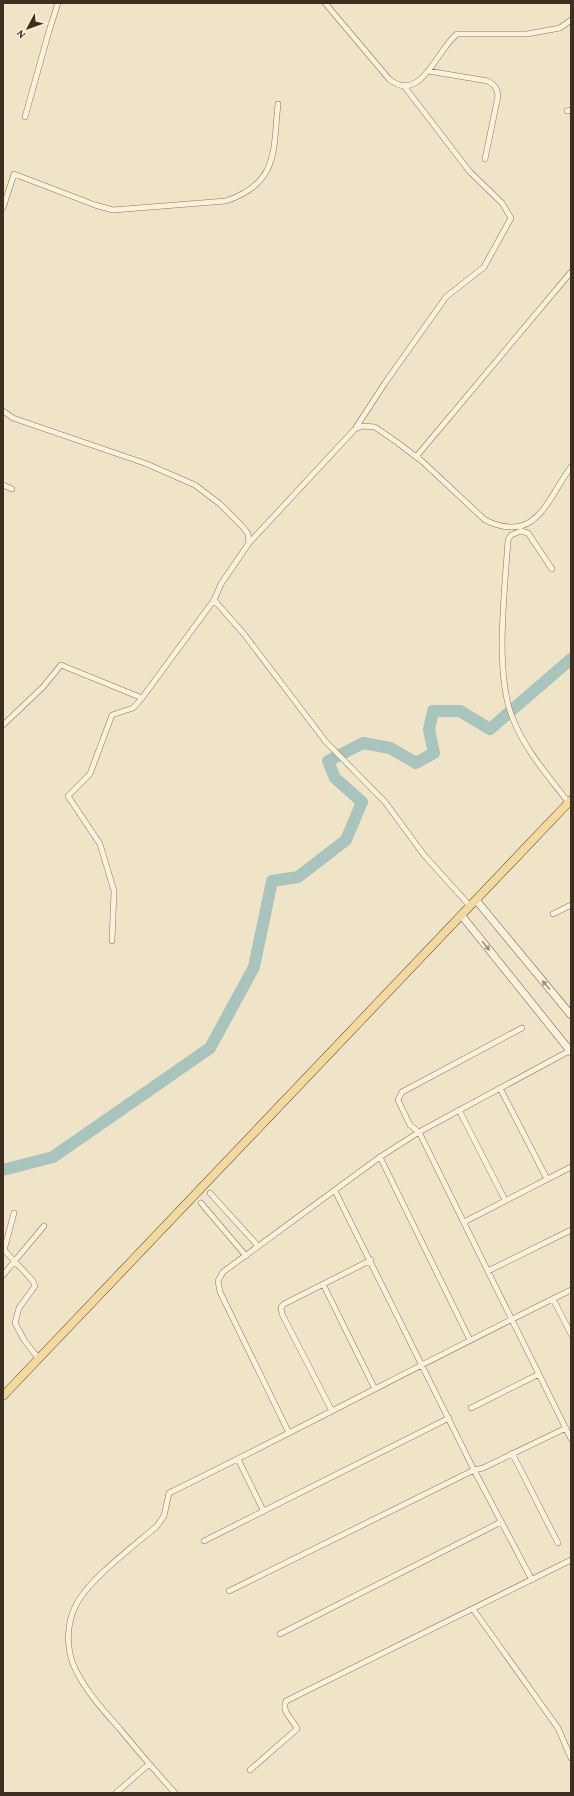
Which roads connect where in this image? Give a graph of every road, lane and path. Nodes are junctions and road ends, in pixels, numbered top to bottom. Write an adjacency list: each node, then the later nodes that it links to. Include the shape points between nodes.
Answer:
1 (58, 3): 7 (street)
2 (325, 3): 5 (street, via 389,79 396,85)
3 (571, 20): 4 (street, via 560,28 527,34 457,34)
4 (428, 71): 5 (street, via 420,81); 8 (street, via 494,84 498,96)
5 (404, 86): 12 (street, via 470,172 502,203 511,218 484,267 446,298)
6 (278, 104): 9 (street, via 272,163 264,177 252,189 226,201 113,210 14,174)
7 (25, 117)
8 (485, 159)
9 (3, 208)
10 (571, 272): 13 (street)
11 (3, 411): 17 (street, via 13,418 147,464 195,485 220,504 243,527 248,534)
12 (355, 429): 13 (street, via 362,426 375,427); 17 (street)
13 (416, 457): 14 (street, via 485,520 495,525 510,527 534,520 545,510)
14 (571, 467)
15 (3, 485): 16 (street)
16 (12, 489)
17 (249, 543): 19 (street, via 221,584)
18 (552, 568): 22 (street, via 528,533 521,531 511,535 508,540 502,650 506,699 513,719 530,751)
19 (214, 600): 20 (street); 23 (street, via 244,634 326,742 385,802 424,855)
20 (142, 698): 21 (street, via 61,665 43,687); 27 (street, via 133,708 112,715 90,774 68,796 100,844 114,891)
21 (3, 724)
22 (570, 802): 23 (main road)
23 (473, 903): 26 (main road); 28 (street, one-way to 23)
24 (571, 905): 25 (street)
25 (553, 914)
26 (462, 916): 30 (street, one-way to 30); 57 (main road)
27 (112, 941)
28 (571, 1015)
29 (522, 1028): 33 (street, via 402,1092 398,1100 400,1107 410,1125)
30 (571, 1051): 31 (street)
31 (500, 1088): 32 (street); 36 (street)
32 (460, 1110): 33 (street); 39 (street)
33 (419, 1132): 34 (street); 42 (street)
34 (380, 1157): 37 (street); 56 (street)
35 (571, 1167): 36 (street)
36 (547, 1179): 39 (street)
37 (335, 1191): 45 (street); 47 (street)
38 (210, 1193): 45 (street)
39 (505, 1200): 42 (street)
40 (201, 1204): 46 (street)
41 (14, 1213): 48 (street, via 4,1246)
42 (464, 1222): 49 (street)
43 (44, 1226): 48 (street)
44 (571, 1230): 49 (street)
45 (258, 1246): 46 (street)
46 (246, 1256): 66 (street, via 223,1272 218,1281 220,1292)
47 (371, 1260): 51 (street); 58 (street)
48 (13, 1262): 50 (street); 57 (street, via 35,1286 19,1308 15,1323)
49 (488, 1271): 54 (street)
50 (3, 1275)
51 (323, 1284): 60 (street); 63 (street, via 284,1304 281,1311)
52 (571, 1290): 53 (street)
53 (553, 1299): 54 (street); 55 (street)
54 (511, 1320): 56 (street); 59 (street)
55 (571, 1334)
56 (470, 1340): 58 (street)
57 (38, 1358): 61 (main road)
58 (421, 1364): 60 (street); 64 (street)
59 (539, 1374): 62 (street); 65 (street)
60 (375, 1389): 63 (street)
61 (3, 1396)
62 (471, 1408)
63 (332, 1411): 66 (street)
64 (448, 1418): 70 (street); 71 (street)
65 (566, 1428): 67 (street); 68 (street)
66 (289, 1433): 69 (street)
67 (571, 1439)
68 (512, 1453): 70 (street); 74 (street)
69 (238, 1459): 71 (street); 81 (street, via 169,1493 164,1516 157,1526 88,1588 76,1604 69,1622 73,1663 83,1683)
70 (474, 1470): 72 (street); 77 (street)
71 (263, 1510): 73 (street)
72 (501, 1522): 76 (street); 79 (street)
73 (204, 1542)
74 (558, 1543)
75 (571, 1560): 76 (street)
76 (532, 1580): 78 (street)
77 (229, 1591)
78 (473, 1609): 80 (street, via 558,1728); 82 (street, via 286,1702 285,1710 297,1729)
79 (280, 1634)
80 (571, 1758)
81 (149, 1764): 83 (street); 84 (street)
82 (250, 1770)
83 (116, 1793)
84 (174, 1793)

